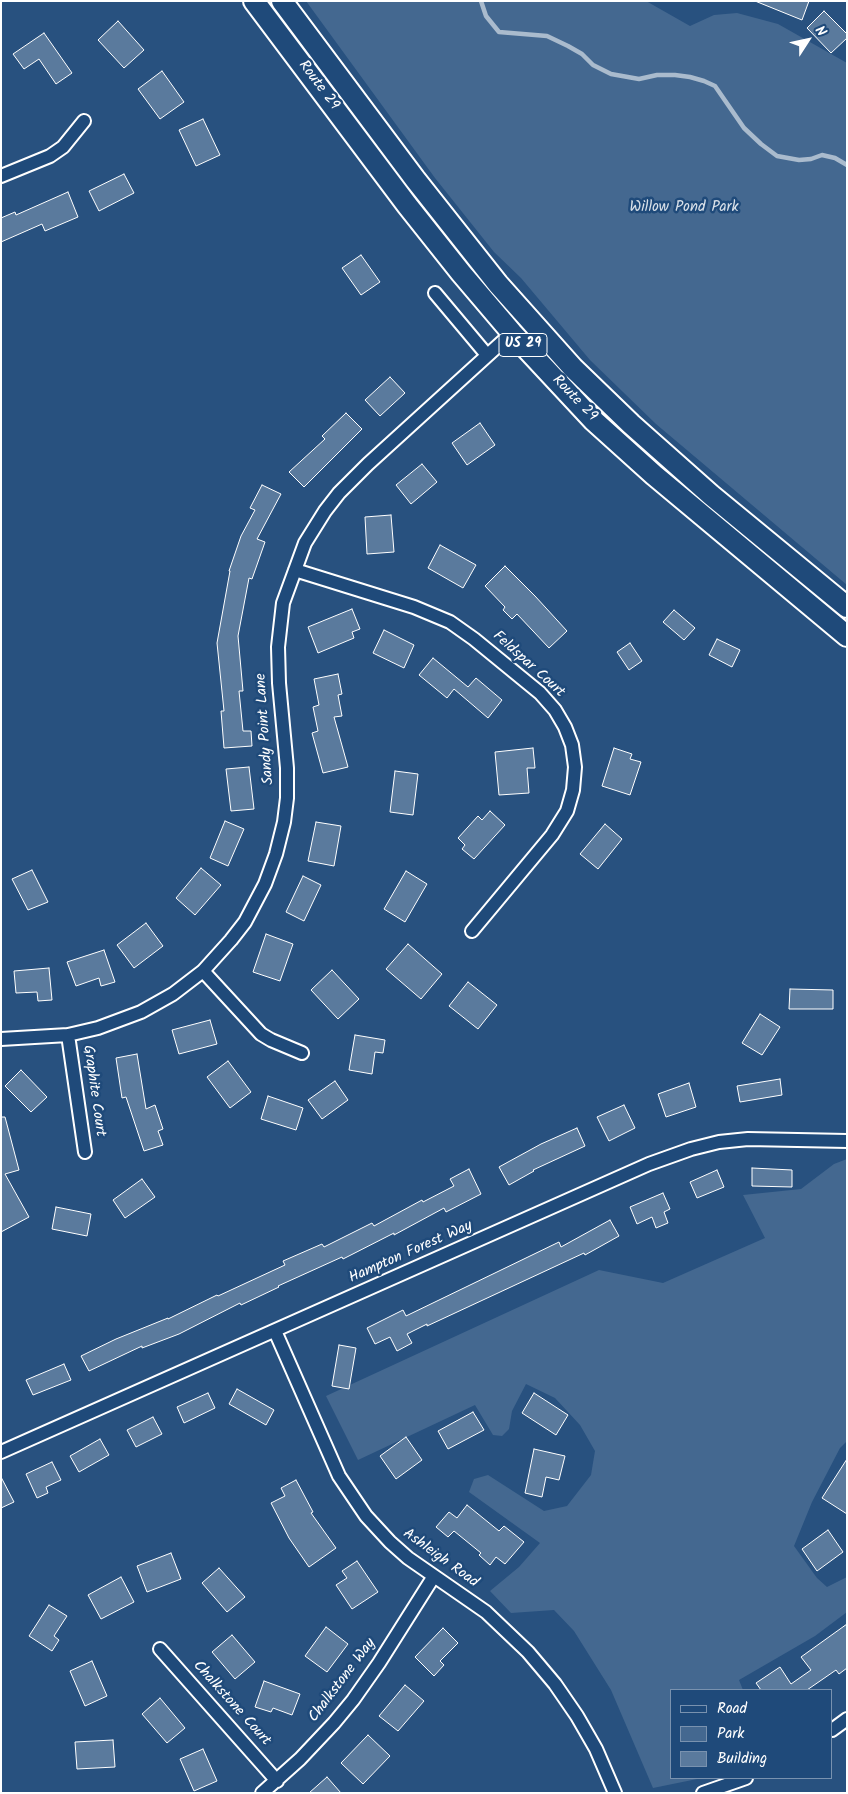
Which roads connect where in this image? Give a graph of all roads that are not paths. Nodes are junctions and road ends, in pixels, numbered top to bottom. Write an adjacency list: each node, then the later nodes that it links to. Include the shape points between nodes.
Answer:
1 (254, 1): 6 (main road, Route 29 / US 29, via 407,205)
2 (282, 1): 9 (main road, Route 29 / US 29, via 415,179 492,276 573,368 696,482)
3 (84, 121): 4 (street, via 63,147 50,156)
4 (1, 176)
5 (435, 293): 7 (street)
6 (512, 333): 7 (street, Sandy Point Lane); 10 (main road, Route 29 / US 29, via 593,420)
7 (487, 355): 8 (street, Sandy Point Lane, via 339,492 310,533)
8 (295, 570): 11 (street, Feldspar Court, via 414,607 450,622 540,694 565,727 575,767 567,811 552,835); 12 (street, Sandy Point Lane, via 283,603 278,647 287,768 284,822 265,884 245,922)
9 (847, 608)
10 (847, 636)
11 (472, 931)
12 (203, 971): 13 (street, Sandy Point Lane, via 173,994 141,1012 98,1028); 15 (street, via 261,1034)
13 (68, 1034): 14 (street, Sandy Point Lane); 17 (street, Graphite Court)
14 (1, 1039)
15 (302, 1053)
16 (847, 1141): 18 (street, Hampton Forest Way, via 748,1139 691,1149 640,1168)
17 (85, 1152)
18 (275, 1331): 19 (street, Hampton Forest Way); 20 (street, Ashleigh Road, via 339,1476 366,1516 390,1542)
19 (1, 1452)
20 (434, 1576): 25 (street, Chalkstone Way, via 353,1700); 27 (street, Ashleigh Road, via 493,1618 550,1678 596,1749)
21 (160, 1649): 25 (street, Chalkstone Court)
22 (847, 1719): 23 (street)
23 (833, 1729)
24 (743, 1779): 28 (street)
25 (277, 1781): 26 (street, Chalkstone Way)
26 (262, 1793)
27 (615, 1793)
28 (704, 1793)

